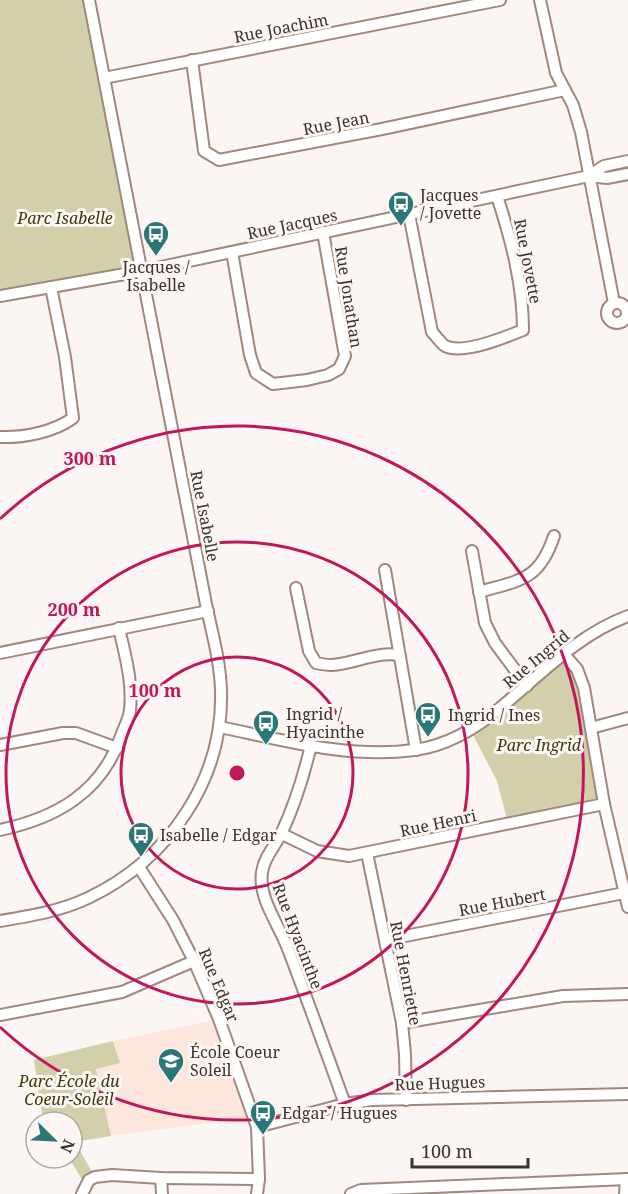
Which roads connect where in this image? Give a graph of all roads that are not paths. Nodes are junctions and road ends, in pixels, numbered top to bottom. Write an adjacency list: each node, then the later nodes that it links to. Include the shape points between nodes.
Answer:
1 (89, 0): 6 (street, Rue Isabelle)
2 (500, 0): 4 (street, Rue Joachim)
3 (540, 0): 7 (street, via 556,73)
4 (458, 4): 5 (street, Rue Joachim)
5 (192, 60): 6 (street, Rue Joachim); 7 (street, Rue Jean, via 204,151 219,160)
6 (104, 78): 15 (street, Rue Isabelle)
7 (565, 90): 10 (street, via 581,132)
8 (628, 161): 10 (street, Rue Jacques, via 604,166)
9 (628, 174): 10 (street, Rue Jacques)
10 (589, 176): 11 (street, Rue Jacques); 18 (street)
11 (497, 196): 12 (street, Rue Jacques); 12 (street, Rue Jovette, via 511,240 523,330 476,346 445,346 432,332)
12 (409, 214): 13 (street, Rue Jacques)
13 (323, 232): 14 (street, Rue Jacques); 14 (street, Rue Jonathan, via 345,356 339,369 307,380 273,384 256,373)
14 (232, 252): 15 (street, Rue Jacques)
15 (142, 271): 16 (street, Rue Jacques); 25 (street, Rue Isabelle)
16 (51, 287): 17 (street, Rue Jacques); 19 (street, via 72,418 40,432)
17 (0, 296)
18 (614, 303)
19 (0, 437)
20 (554, 536): 24 (street, via 535,572)
21 (472, 551): 24 (street)
22 (384, 570): 30 (street)
23 (296, 588): 30 (street, via 309,651 316,663 331,666)
24 (479, 592): 31 (street, via 485,623 495,643)
25 (208, 611): 27 (street); 33 (street, Rue Isabelle, via 218,654)
26 (628, 616): 29 (street, Rue Ingrid, via 606,624)
27 (119, 628): 28 (street); 37 (street, via 130,681 130,712)
28 (0, 652)
29 (563, 653): 31 (street, Rue Ingrid); 34 (street, via 577,669)
30 (400, 656): 38 (street)
31 (527, 686): 38 (street, Rue Ingrid, via 490,717 455,738)
32 (628, 718): 34 (street)
33 (220, 727): 36 (street, Rue Ingrid); 43 (street, Rue Isabelle, via 208,773 191,807 160,848)
34 (591, 728): 39 (street)
35 (0, 745): 37 (street, via 76,733)
36 (311, 745): 38 (street, Rue Ingrid, via 361,753); 41 (street, Rue Hyacinthe)
37 (117, 748): 40 (street, via 92,786 59,811)
38 (416, 750)
39 (604, 804): 42 (street, Rue Henri); 44 (street)
40 (0, 830)
41 (282, 834): 42 (street, Rue Henri, via 329,854); 54 (street, Rue Hyacinthe, via 265,861 261,883)
42 (367, 853): 47 (street, Rue Henriette)
43 (139, 867): 46 (street, Rue Isabelle, via 87,899 55,911); 48 (street, Rue Edgar)
44 (624, 893): 45 (street); 47 (street, Rue Hubert)
45 (628, 907)
46 (0, 921)
47 (385, 940): 51 (street, Rue Henriette)
48 (194, 962): 50 (street, via 122,992); 55 (street, Rue Edgar, via 219,1019)
49 (628, 994): 51 (street, via 563,996)
50 (0, 1015)
51 (402, 1023): 53 (street, Rue Henriette)
52 (628, 1094): 53 (street, Rue Hugues)
53 (405, 1100): 54 (street, Rue Hugues)
54 (345, 1104): 55 (street, Rue Hugues)
55 (257, 1128): 57 (street, Rue Edgar)
56 (162, 1178): 57 (street); 60 (street, via 95,1177); 61 (street)
57 (259, 1179): 62 (street, Rue Edgar)
58 (627, 1179): 59 (street); 64 (street)
59 (529, 1188): 63 (street, via 361,1190)
60 (82, 1194)
61 (162, 1194)
62 (257, 1194)
63 (351, 1194)
64 (625, 1194)

